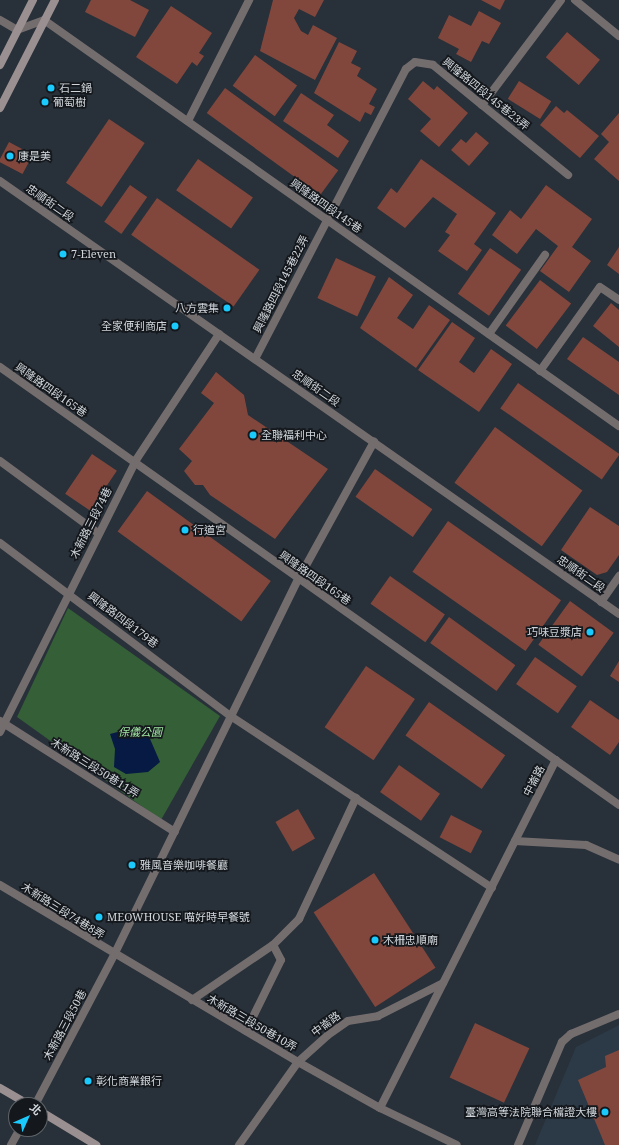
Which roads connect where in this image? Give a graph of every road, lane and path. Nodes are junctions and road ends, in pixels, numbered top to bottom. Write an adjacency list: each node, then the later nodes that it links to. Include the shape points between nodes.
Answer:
1 (33, 0): 8 (main road)
2 (55, 0): 7 (main road)
3 (249, 0): 13 (street)
4 (561, 0): 11 (street)
5 (575, 0): 9 (street)
6 (0, 20): 8 (street)
7 (44, 20): 8 (street); 12 (main road); 13 (street, 興隆路四段145巷)
8 (17, 30): 10 (main road)
9 (619, 36)
10 (0, 65)
11 (482, 105): 14 (street, 興隆路四段145巷23弄); 16 (street, 興隆路四段145巷23弄, via 429,63 415,62 406,69)
12 (0, 108)
13 (188, 122): 16 (street, 興隆路四段145巷)
14 (568, 175)
15 (0, 181): 19 (street, 忠順街二段)
16 (326, 220): 20 (street, 興隆路四段145巷); 21 (street, 興隆路四段145巷22弄)
17 (545, 255): 20 (street)
18 (619, 300): 23 (street, via 600,287)
19 (219, 334): 21 (street, 忠順街二段); 27 (street, 木新路三段74巷)
20 (489, 334): 23 (street, 興隆路四段145巷)
21 (255, 359): 25 (street, 忠順街二段)
22 (0, 367): 27 (street, 興隆路四段165巷)
23 (540, 371): 24 (street, 興隆路四段145巷)
24 (619, 426)
25 (374, 442): 31 (street, 木新路三段50巷); 33 (street, 忠順街二段)
26 (0, 461): 28 (street)
27 (135, 462): 28 (street, 木新路三段74巷); 31 (street, 興隆路四段165巷)
28 (98, 533): 32 (street, 木新路三段74巷)
29 (0, 543): 32 (street, 興隆路四段179巷)
30 (619, 576): 33 (street)
31 (298, 580): 35 (street, 木新路三段50巷); 38 (street, 興隆路四段165巷)
32 (67, 592): 35 (street, 興隆路四段179巷); 36 (street, 木新路三段74巷)
33 (601, 602): 34 (street, 忠順街二段)
34 (619, 614)
35 (232, 717): 39 (street, 興隆路四段179巷); 41 (street, 木新路三段50巷)
36 (2, 722): 37 (street, 木新路三段74巷); 41 (street, 木新路三段50巷11弄)
37 (0, 732)
38 (556, 760): 40 (street, 興隆路四段165巷); 42 (street, 中崙路)
39 (356, 798): 45 (street, 興隆路四段179巷); 46 (street, via 299,919)
40 (619, 805)
41 (175, 832): 47 (street, 木新路三段50巷)
42 (515, 841): 43 (street, via 586,845); 45 (street, 中崙路)
43 (619, 860)
44 (0, 885): 47 (street, 木新路三段74巷8弄)
45 (492, 888): 48 (street, 中崙路)
46 (273, 945): 49 (street); 51 (street, via 281,960)
47 (114, 955): 49 (street, 木新路三段50巷10弄); 55 (street, 木新路三段50巷)
48 (444, 983): 52 (street, 中崙路, via 378,1016 348,1021); 56 (street, 中崙路)
49 (192, 1000): 51 (street, 木新路三段50巷10弄)
50 (619, 1014): 61 (street, via 572,1034 562,1042)
51 (246, 1031): 52 (street, 木新路三段50巷10弄)
52 (298, 1062): 56 (street, 木新路三段50巷10弄); 59 (street, 中崙路)
53 (0, 1088): 54 (main road)
54 (15, 1097)
55 (39, 1097)
56 (380, 1108): 60 (street, 木新路三段50巷10弄)
57 (48, 1117): 58 (main road)
58 (96, 1145)
59 (239, 1145)
60 (457, 1145)
61 (518, 1145)

